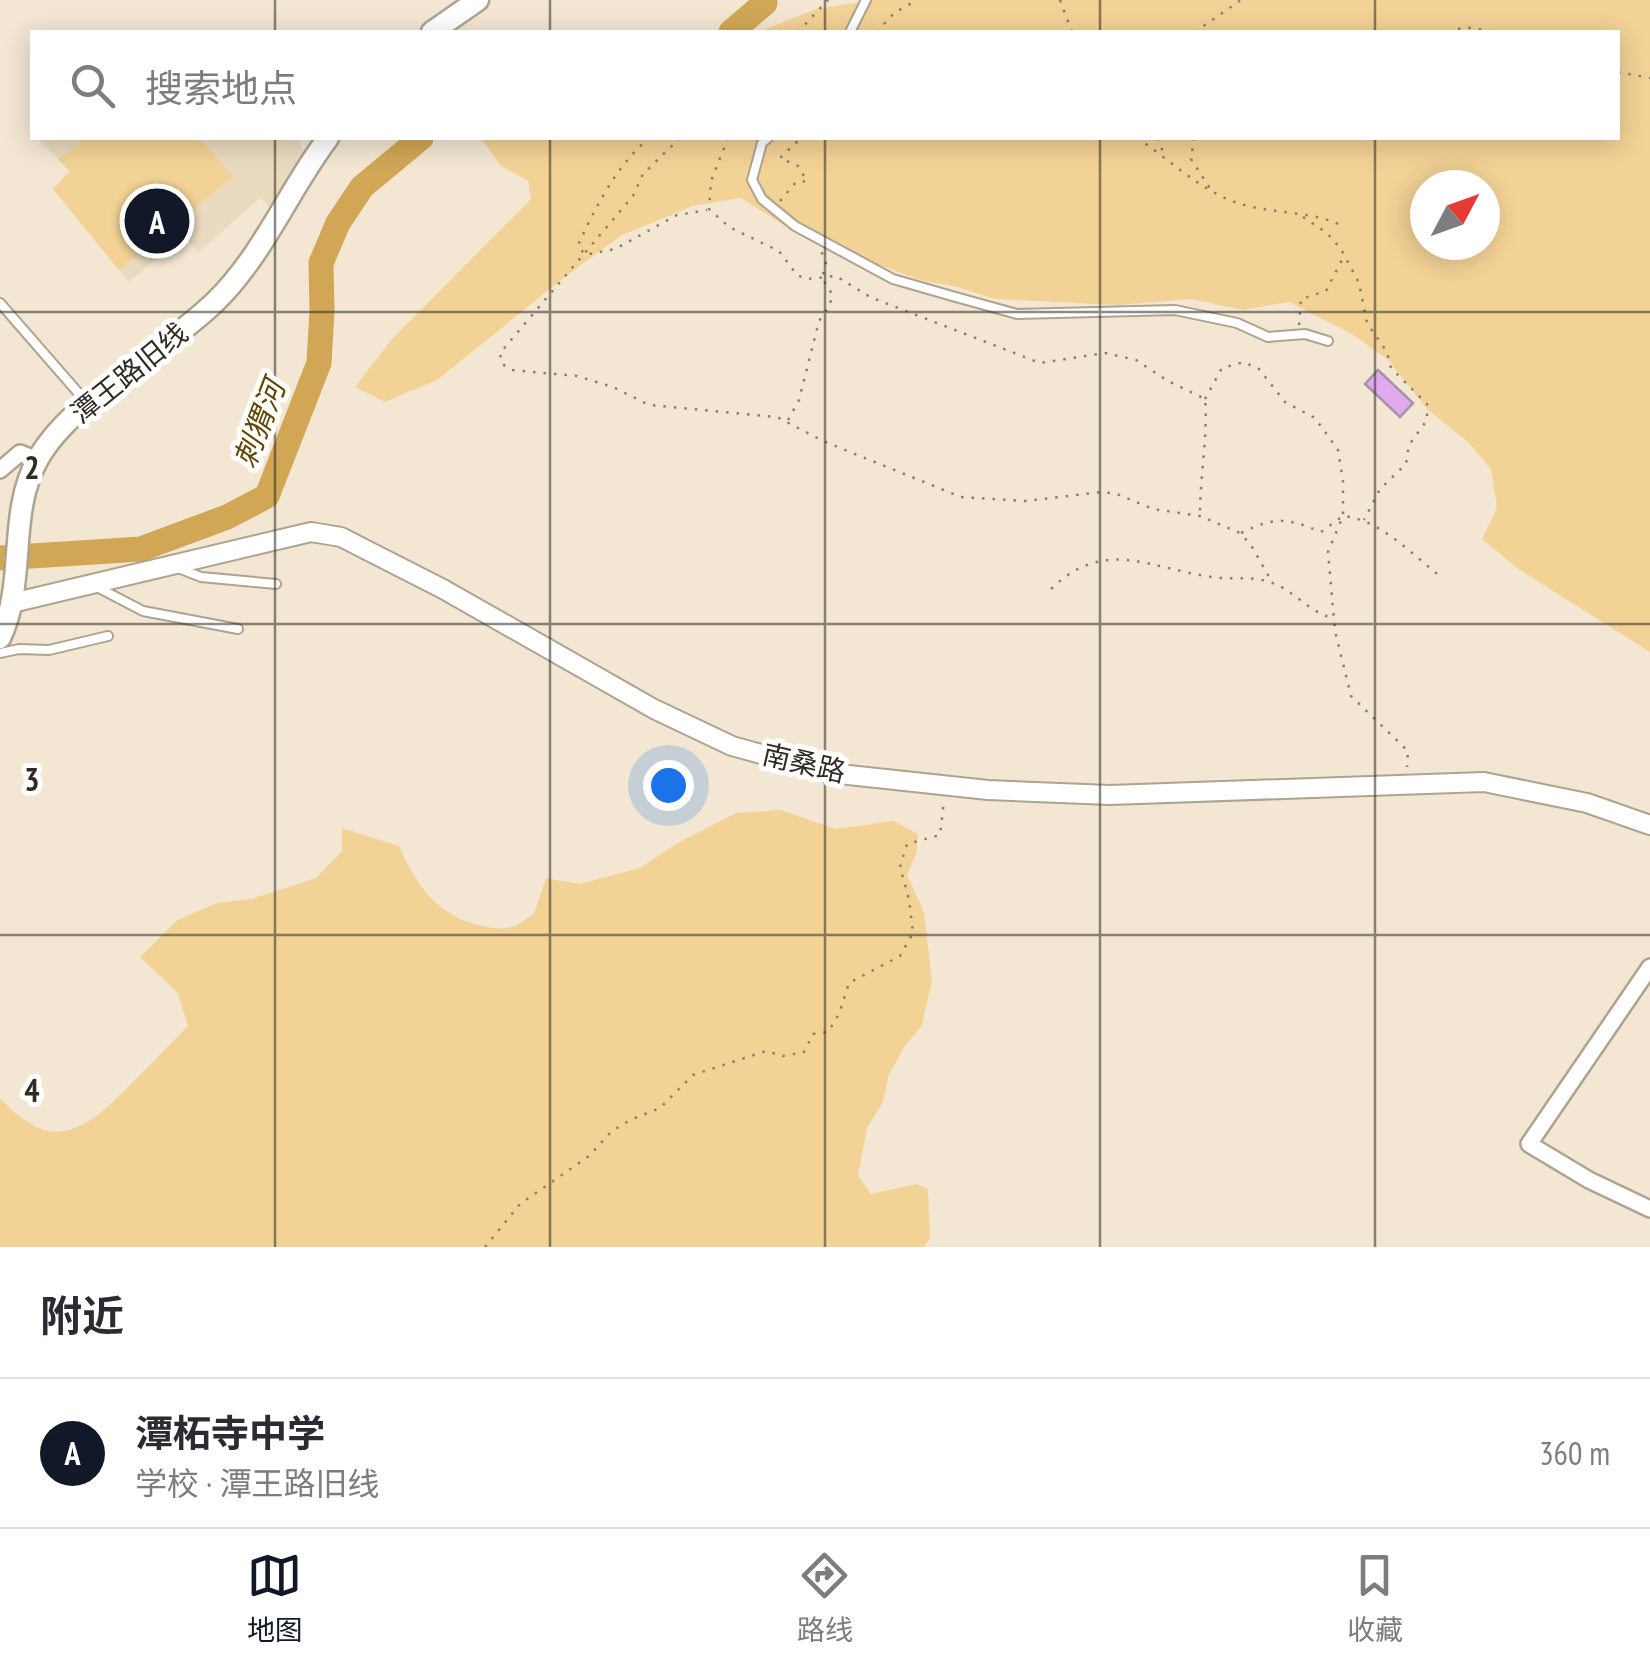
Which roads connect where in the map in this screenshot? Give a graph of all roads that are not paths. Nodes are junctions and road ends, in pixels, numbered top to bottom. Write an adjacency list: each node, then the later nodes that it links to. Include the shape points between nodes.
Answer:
1 (478, 0): 3 (main road)
2 (866, 0): 4 (lane)
3 (435, 30)
4 (851, 30)
5 (327, 140): 9 (main road, 潭王路旧线, via 232,284)
6 (765, 140): 8 (lane, via 752,180 762,200 893,279 1017,314 1175,310 1268,336)
7 (0, 303): 9 (lane, via 81,396)
8 (1328, 341)
9 (78, 413): 10 (main road, 潭王路旧线)
10 (37, 460): 11 (street, via 20,453); 15 (main road, 潭王路旧线, via 22,516)
11 (0, 470)
12 (170, 564): 13 (street, 南桑路); 14 (lane, via 201,577); 20 (street, 南桑路, via 311,532 341,537 732,746 830,773 1110,795 1484,782 1587,803)
13 (92, 583): 15 (street, 南桑路); 16 (lane, via 144,611)
14 (276, 584)
15 (13, 598): 18 (main road, 潭王路旧线)
16 (238, 630)
17 (108, 636): 19 (lane)
18 (0, 638)
19 (0, 653)
20 (1650, 825)
21 (1650, 967): 22 (street, via 1529,1144)
22 (1650, 1209)

